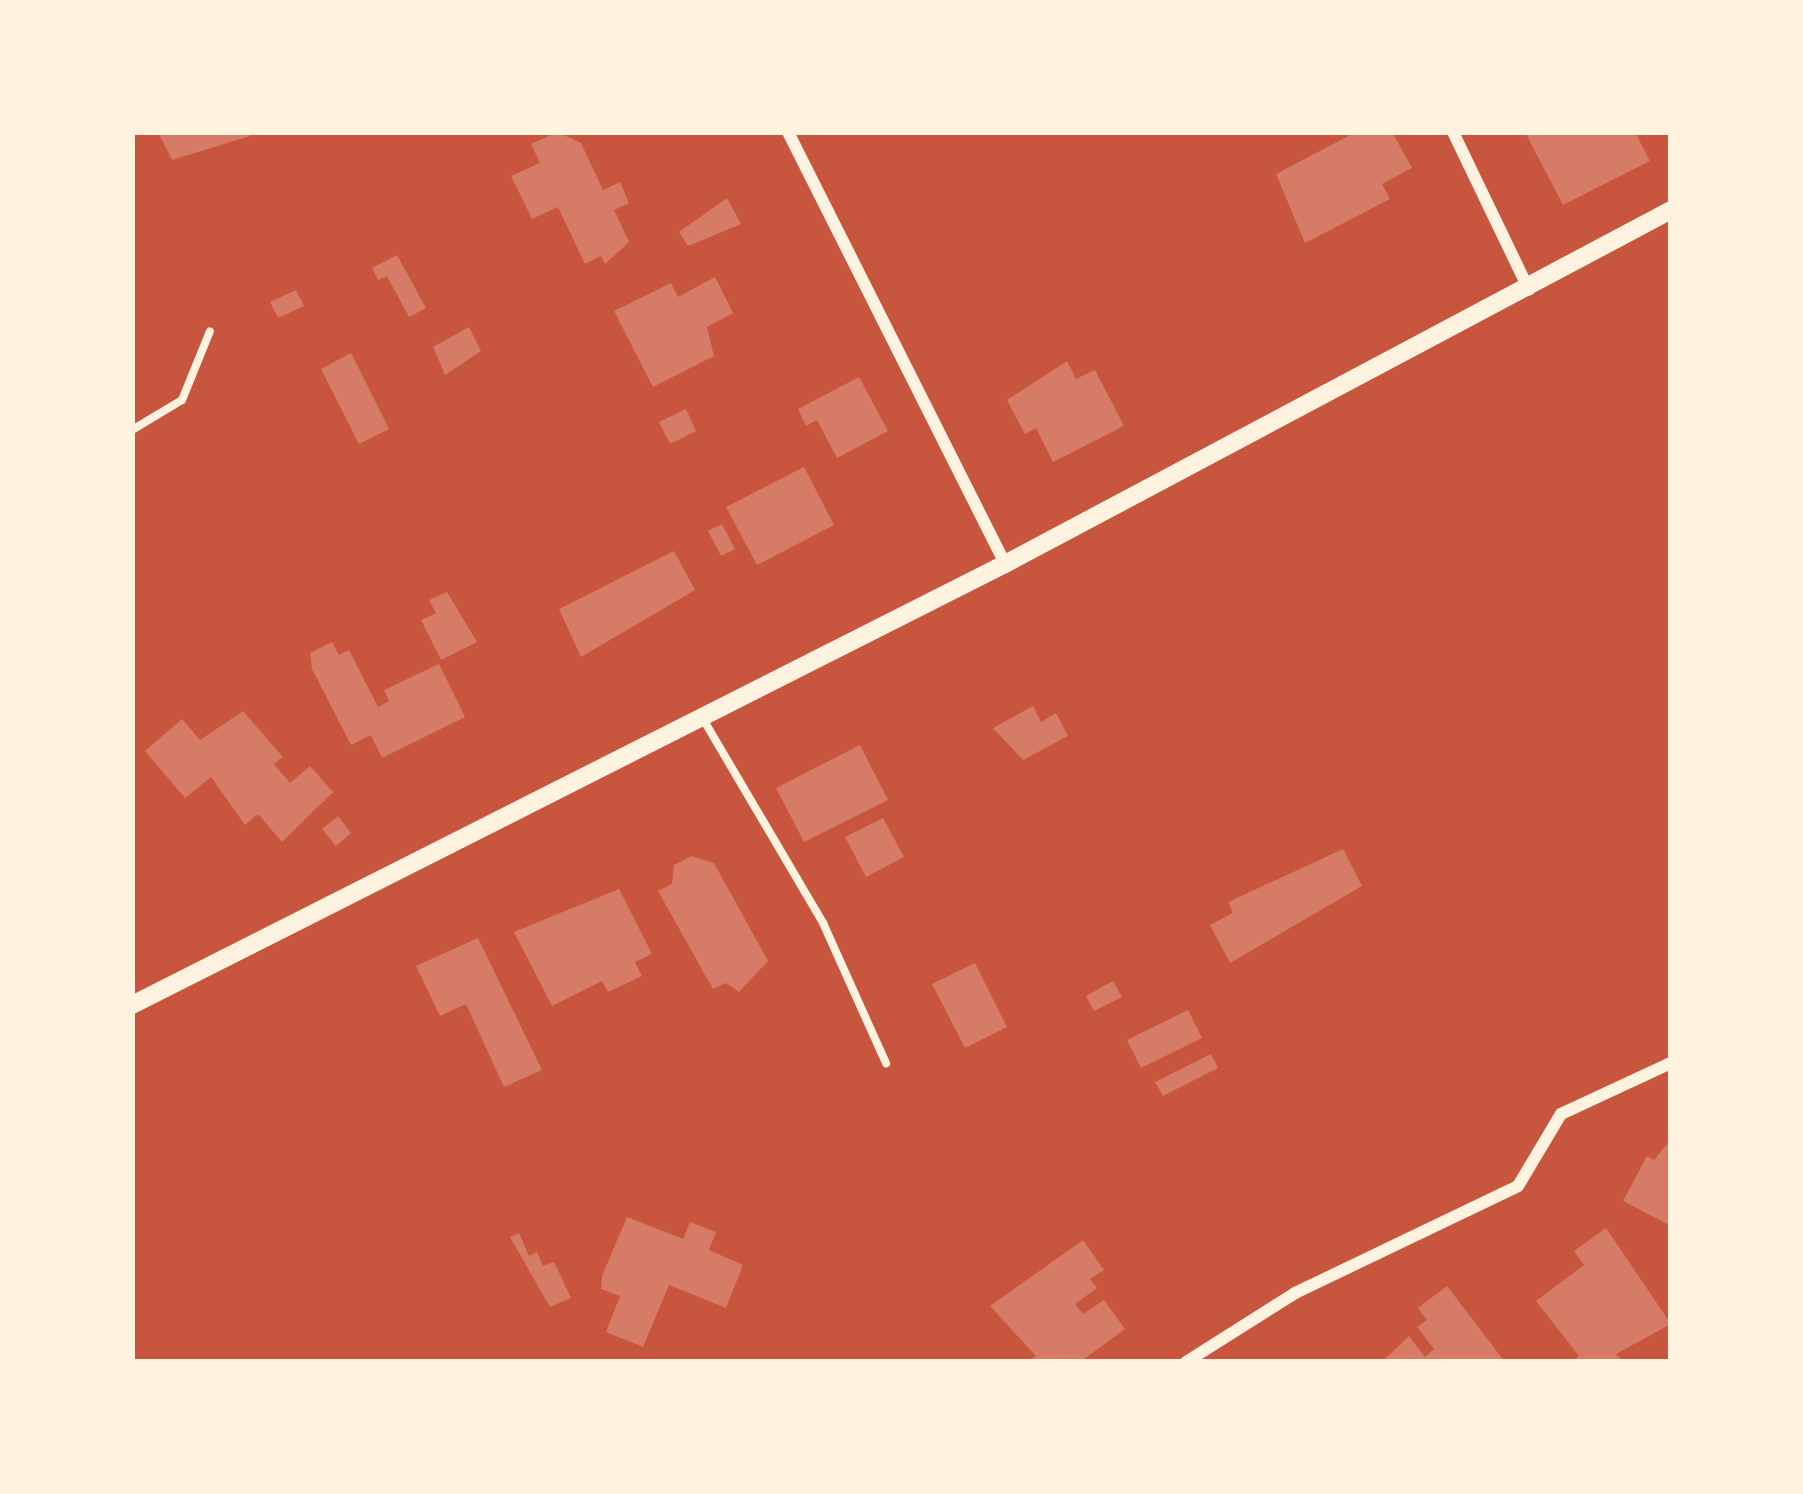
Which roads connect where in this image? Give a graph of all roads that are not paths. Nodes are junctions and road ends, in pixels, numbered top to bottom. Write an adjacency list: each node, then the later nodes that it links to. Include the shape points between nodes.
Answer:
1 (788, 132): 7 (street)
2 (1453, 132): 4 (street)
3 (1671, 210): 4 (street)
4 (1530, 291): 7 (street)
5 (210, 331): 6 (lane, via 182,400)
6 (132, 430)
7 (1005, 564): 8 (street)
8 (703, 718): 9 (street); 11 (lane, via 823,923)
9 (132, 1005)
10 (1671, 1063): 12 (street, via 1561,1114 1518,1186 1295,1293)
11 (886, 1064)
12 (1186, 1362)

